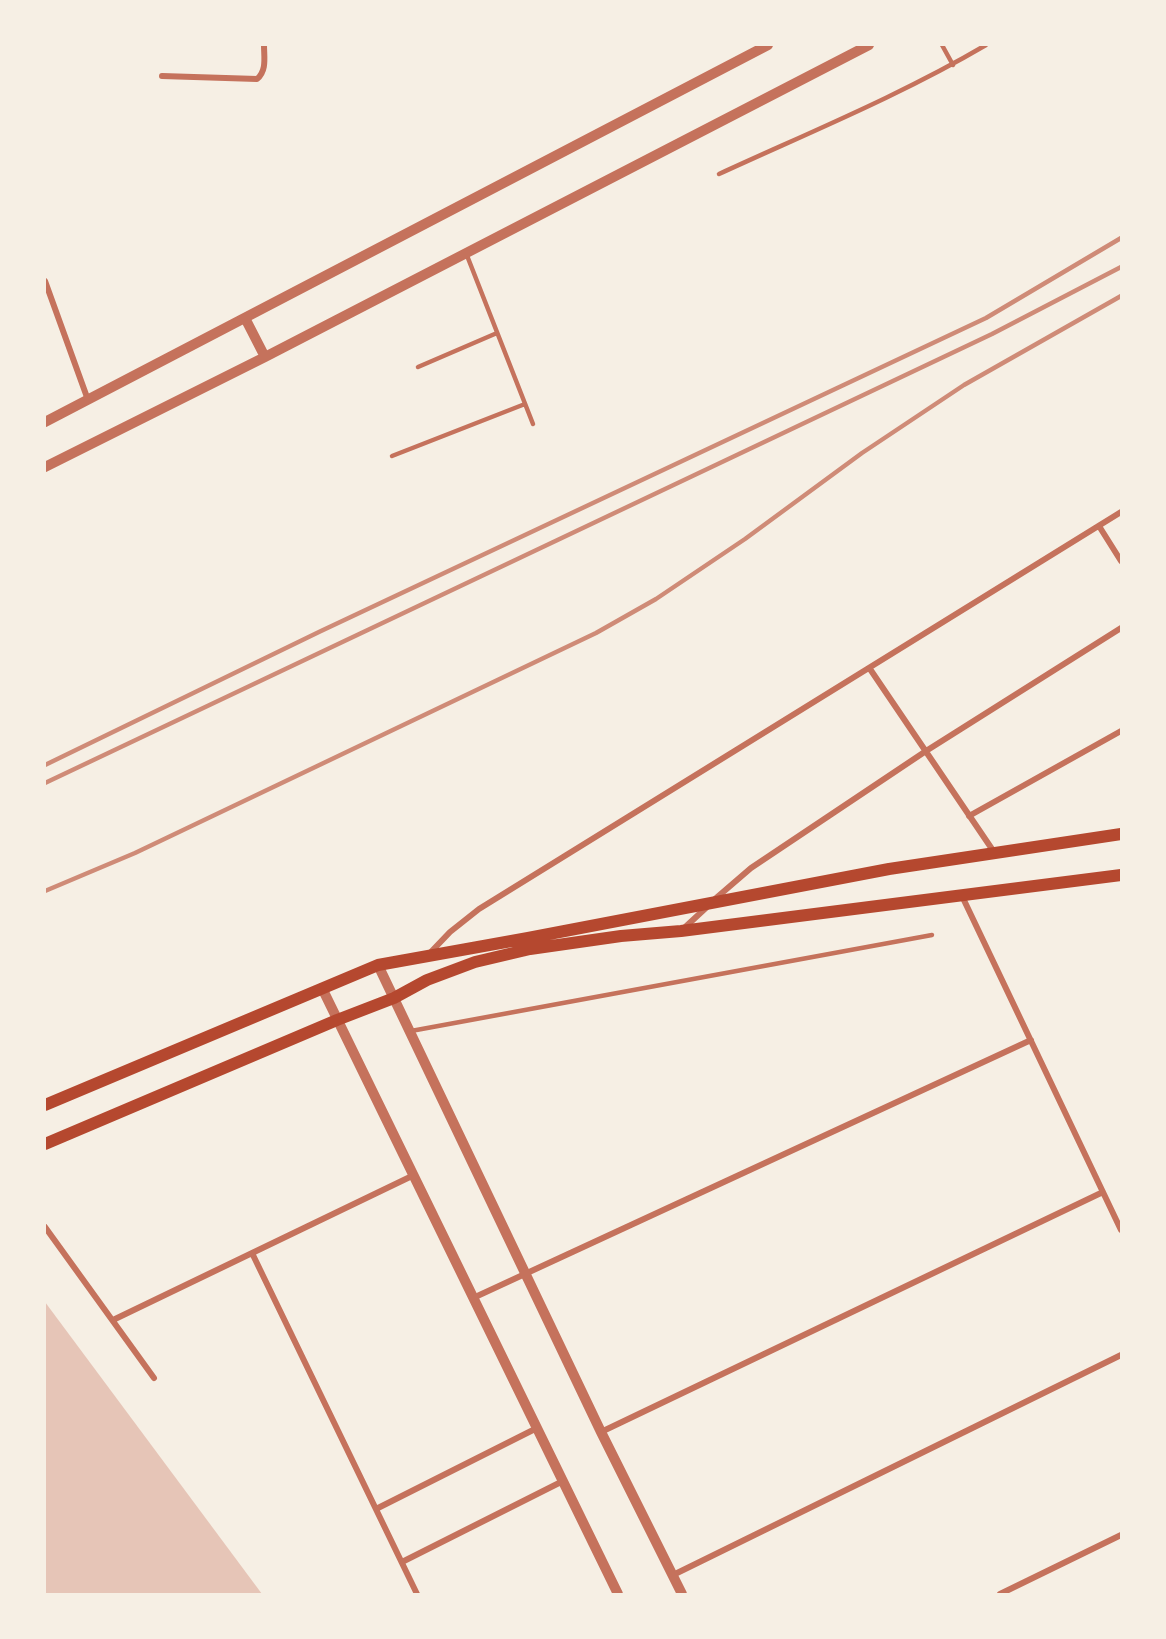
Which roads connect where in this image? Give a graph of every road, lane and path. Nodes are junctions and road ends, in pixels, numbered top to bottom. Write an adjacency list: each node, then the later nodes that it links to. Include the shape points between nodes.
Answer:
1 (264, 45): 7 (street, via 264,68 256,79)
2 (768, 45): 11 (street)
3 (869, 45): 9 (street)
4 (942, 45): 6 (lane)
5 (986, 45): 6 (lane)
6 (953, 65): 8 (lane)
7 (162, 76)
8 (719, 174)
9 (466, 253): 12 (lane); 13 (street)
10 (45, 281): 15 (street)
11 (245, 318): 13 (street); 15 (street)
12 (497, 333): 14 (lane); 16 (lane)
13 (265, 357): 20 (street)
14 (418, 367)
15 (88, 400): 17 (street)
16 (525, 404): 18 (lane); 19 (lane)
17 (45, 422)
18 (532, 424)
19 (392, 456)
20 (45, 467)
21 (1121, 512): 22 (street)
22 (1099, 526): 23 (street); 25 (street)
23 (1121, 561)
24 (1121, 628): 27 (street)
25 (870, 669): 27 (street); 36 (street, via 479,909)
26 (1121, 731): 28 (street)
27 (926, 752): 28 (street); 33 (street, via 752,868)
28 (969, 816): 30 (street)
29 (1121, 834): 30 (main road)
30 (995, 854): 33 (main road)
31 (1121, 875): 32 (main road)
32 (962, 896): 34 (main road); 42 (street)
33 (712, 902): 34 (street); 36 (main road)
34 (681, 931): 39 (main road, via 502,954 448,971)
35 (932, 935): 41 (lane)
36 (426, 957): 37 (main road)
37 (378, 964): 38 (main road); 39 (street)
38 (322, 988): 40 (street); 43 (main road)
39 (394, 998): 40 (main road); 41 (street)
40 (337, 1020): 44 (main road); 45 (street)
41 (411, 1031): 50 (street)
42 (1031, 1040): 46 (street); 50 (street)
43 (45, 1105)
44 (45, 1144)
45 (412, 1176): 49 (street); 51 (street)
46 (1103, 1192): 48 (street); 56 (street)
47 (45, 1227): 52 (street)
48 (1121, 1230)
49 (252, 1253): 52 (street); 58 (street)
50 (525, 1273): 51 (street); 56 (street)
51 (472, 1298): 55 (street)
52 (113, 1320): 54 (street)
53 (1121, 1355): 61 (street)
54 (154, 1378)
55 (537, 1428): 57 (street); 58 (street)
56 (602, 1432): 61 (street)
57 (563, 1481): 60 (street); 63 (street)
58 (376, 1509): 60 (street)
59 (1121, 1535): 65 (street)
60 (402, 1562): 62 (street)
61 (673, 1575): 64 (street)
62 (417, 1594)
63 (618, 1594)
64 (682, 1594)
65 (1000, 1594)

